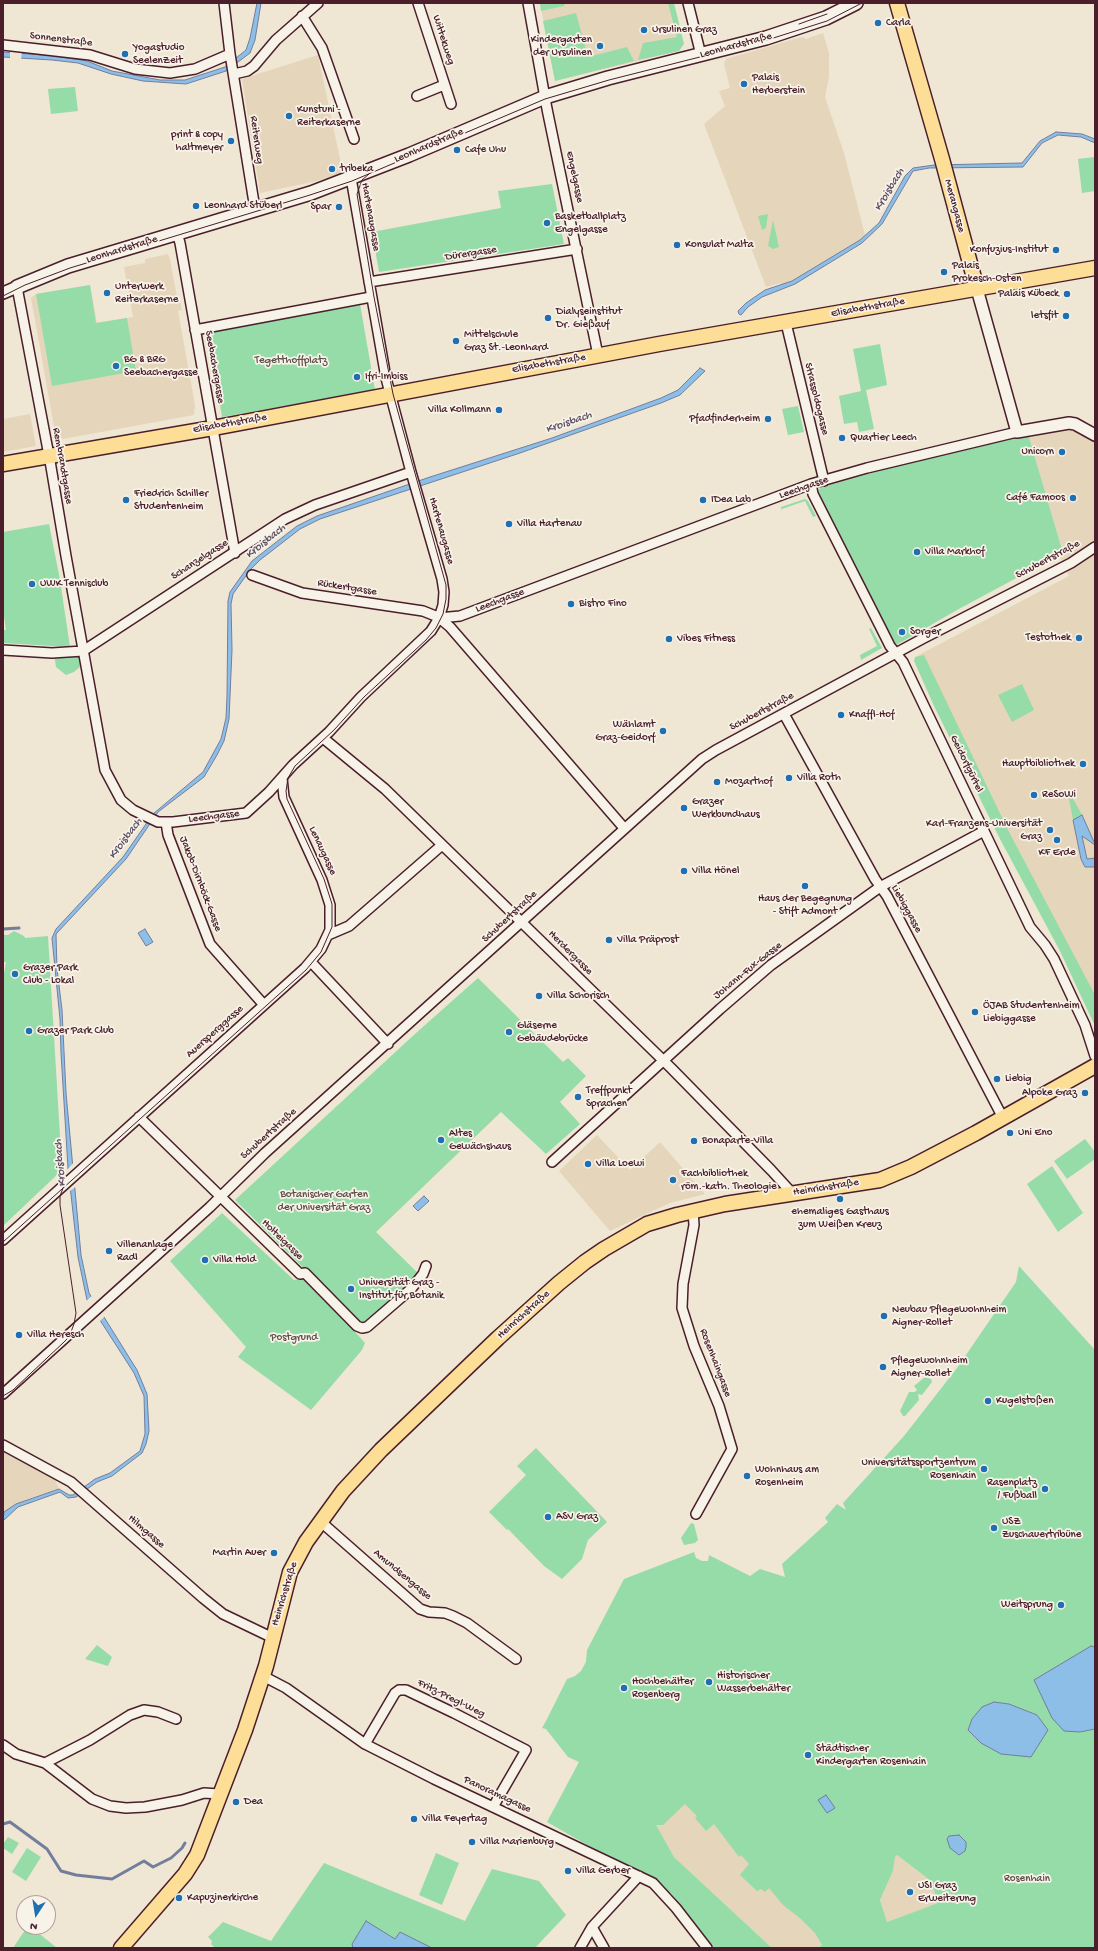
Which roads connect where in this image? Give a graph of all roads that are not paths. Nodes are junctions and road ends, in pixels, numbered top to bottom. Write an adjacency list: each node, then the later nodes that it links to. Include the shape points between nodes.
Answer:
1 (223, 3): 11 (street, Reiterweg)
2 (318, 3): 8 (street)
3 (418, 3): 13 (street, Wittekweg)
4 (528, 3): 15 (street, Engelgasse)
5 (688, 3): 10 (street)
6 (856, 3): 10 (main road, Leonhardstraße, via 826,18 794,29)
7 (897, 3): 25 (main road, Merangasse)
8 (302, 16): 12 (street, via 276,40 254,66 247,70); 17 (street, via 322,48)
9 (3, 45): 11 (street, Sonnenstraße, via 90,54 135,69 170,73 195,69)
10 (701, 55): 15 (main road, Leonhardstraße)
11 (230, 56): 12 (street, Reiterweg)
12 (234, 71): 19 (street, Reiterweg)
13 (444, 84): 14 (street); 16 (street, Wittekweg)
14 (417, 96)
15 (545, 97): 18 (main road, Leonhardstraße); 21 (street, Engelgasse)
16 (451, 104)
17 (354, 139)
18 (351, 178): 19 (main road, Leonhardstraße); 23 (street, Hartenaugasse)
19 (255, 209): 20 (main road, Leonhardstraße)
20 (177, 233): 24 (main road, Leonhardstraße, via 68,266); 29 (street, Seebachergasse)
21 (577, 249): 23 (street, Dürergasse); 30 (street, Engelgasse)
22 (1095, 268): 25 (main road, Elisabethstraße)
23 (369, 282): 27 (street, Hartenaugasse)
24 (17, 287): 26 (street, Leonhardstraße); 35 (street, Rembrandtgasse)
25 (977, 289): 28 (main road, Elisabethstraße); 33 (street, Merangasse)
26 (3, 293)
27 (371, 297): 29 (street); 31 (street, Hartenaugasse)
28 (786, 323): 30 (main road, Elisabethstraße); 38 (street, Strassoldogasse)
29 (195, 330): 32 (street, Seebachergasse)
30 (598, 355): 31 (main road, Elisabethstraße)
31 (390, 394): 32 (main road, Elisabethstraße); 37 (street, Hartenaugasse)
32 (213, 428): 35 (main road, Elisabethstraße); 41 (street, Seebachergasse)
33 (1018, 432): 34 (street, Leechgasse, via 1069,423); 38 (street, Leechgasse, via 867,468)
34 (1095, 435)
35 (49, 455): 36 (main road, Elisabethstraße); 45 (street, Rembrandtgasse)
36 (3, 464)
37 (412, 476): 41 (street, Schanzelgasse, via 315,505 285,519); 43 (street, Hartenaugasse, via 444,587)
38 (824, 481): 39 (street, Leechgasse)
39 (811, 484): 43 (street, Leechgasse, via 460,616); 46 (street, Geidorfgürtel, via 813,494 890,646)
40 (1095, 547): 46 (street, Schubertstraße, via 1071,563)
41 (235, 552): 45 (street, Schanzelgasse)
42 (252, 575): 43 (street, Rückertgasse, via 302,593 423,611)
43 (439, 618): 48 (street, Leechgasse, via 431,631 361,697); 51 (street, via 450,627)
44 (3, 650): 45 (street, Schanzelgasse, via 52,653)
45 (83, 651): 50 (street, via 105,770 121,800 133,810)
46 (897, 653): 47 (street, Schubertstraße); 52 (street, Geidorfgürtel)
47 (784, 714): 51 (street, Schubertstraße, via 702,758); 54 (street, Liebiggasse)
48 (323, 738): 49 (street, Leechgasse); 53 (street, Herdergasse, via 382,786)
49 (282, 778): 50 (street, Leechgasse, via 246,813); 56 (street, Lenaugasse, via 284,797 327,894 331,915)
50 (162, 822): 58 (street, Jakob-Dirnböck-Gasse, via 210,944)
51 (624, 828): 55 (street, Schubertstraße)
52 (984, 831): 54 (street, Johann-Fux-Gasse); 60 (street, Geidorfgürtel, via 1030,927 1054,959 1085,1025)
53 (442, 845): 55 (street, Herdergasse); 56 (street, via 349,926)
54 (880, 887): 61 (street, Johann-Fux-Gasse, via 771,965); 64 (street, Liebiggasse)
55 (522, 922): 59 (street, Schubertstraße); 61 (street, Herdergasse)
56 (328, 935): 57 (street, Auersperggasse)
57 (310, 962): 58 (street, Auersperggasse); 59 (street)
58 (264, 1005): 63 (street, Auersperggasse)
59 (388, 1044): 67 (street, Schubertstraße, via 265,1153)
60 (1095, 1056)
61 (664, 1061): 65 (street, Johann-Fux-Gasse); 66 (street, Herdergasse)
62 (1095, 1066): 64 (main road, Heinrichstraße)
63 (139, 1117): 67 (street, Holteigasse); 69 (street, Auersperggasse)
64 (1003, 1118): 66 (main road, Heinrichstraße, via 911,1167 880,1180)
65 (552, 1162)
66 (792, 1193): 68 (main road, Heinrichstraße)
67 (220, 1197): 70 (street, Holteigasse, via 300,1274 305,1272 357,1326 362,1328 367,1327 411,1289); 71 (street, Schubertstraße)
68 (693, 1211): 73 (street, Rosenhaingasse, via 694,1225 683,1284 682,1308 694,1346 719,1406 732,1449); 74 (main road, Heinrichstraße, via 647,1224 604,1249 559,1284 482,1353 381,1450)
69 (3, 1240)
70 (426, 1266)
71 (3, 1394)
72 (3, 1445): 75 (street, Hilmgasse, via 72,1482 223,1614)
73 (696, 1514)
74 (320, 1521): 75 (main road, Heinrichstraße, via 290,1572); 76 (street, Amundsengasse, via 420,1609 454,1616)
75 (273, 1638): 77 (main road, Heinrichstraße)
76 (516, 1659)
77 (263, 1676): 79 (street, Panoramagasse, via 286,1688); 82 (main road, Heinrichstraße, via 245,1730)
78 (176, 1719): 81 (street, via 144,1710 130,1715 90,1740)
79 (365, 1744): 83 (street, Panoramagasse); 83 (street, Fritz-Pregl-Weg, via 395,1693 402,1690 454,1713 526,1750)
80 (3, 1745): 81 (street, via 16,1754)
81 (45, 1763): 82 (street, via 92,1798 110,1806 145,1807 204,1793)
82 (219, 1794): 86 (main road, Heinrichstraße, via 190,1868)
83 (494, 1807): 84 (street, Panoramagasse)
84 (639, 1876): 85 (street); 89 (street, Panoramagasse, via 653,1883 664,1894)
85 (592, 1927): 87 (street); 88 (street)
86 (121, 1948)
87 (580, 1948)
88 (604, 1948)
89 (707, 1948)

